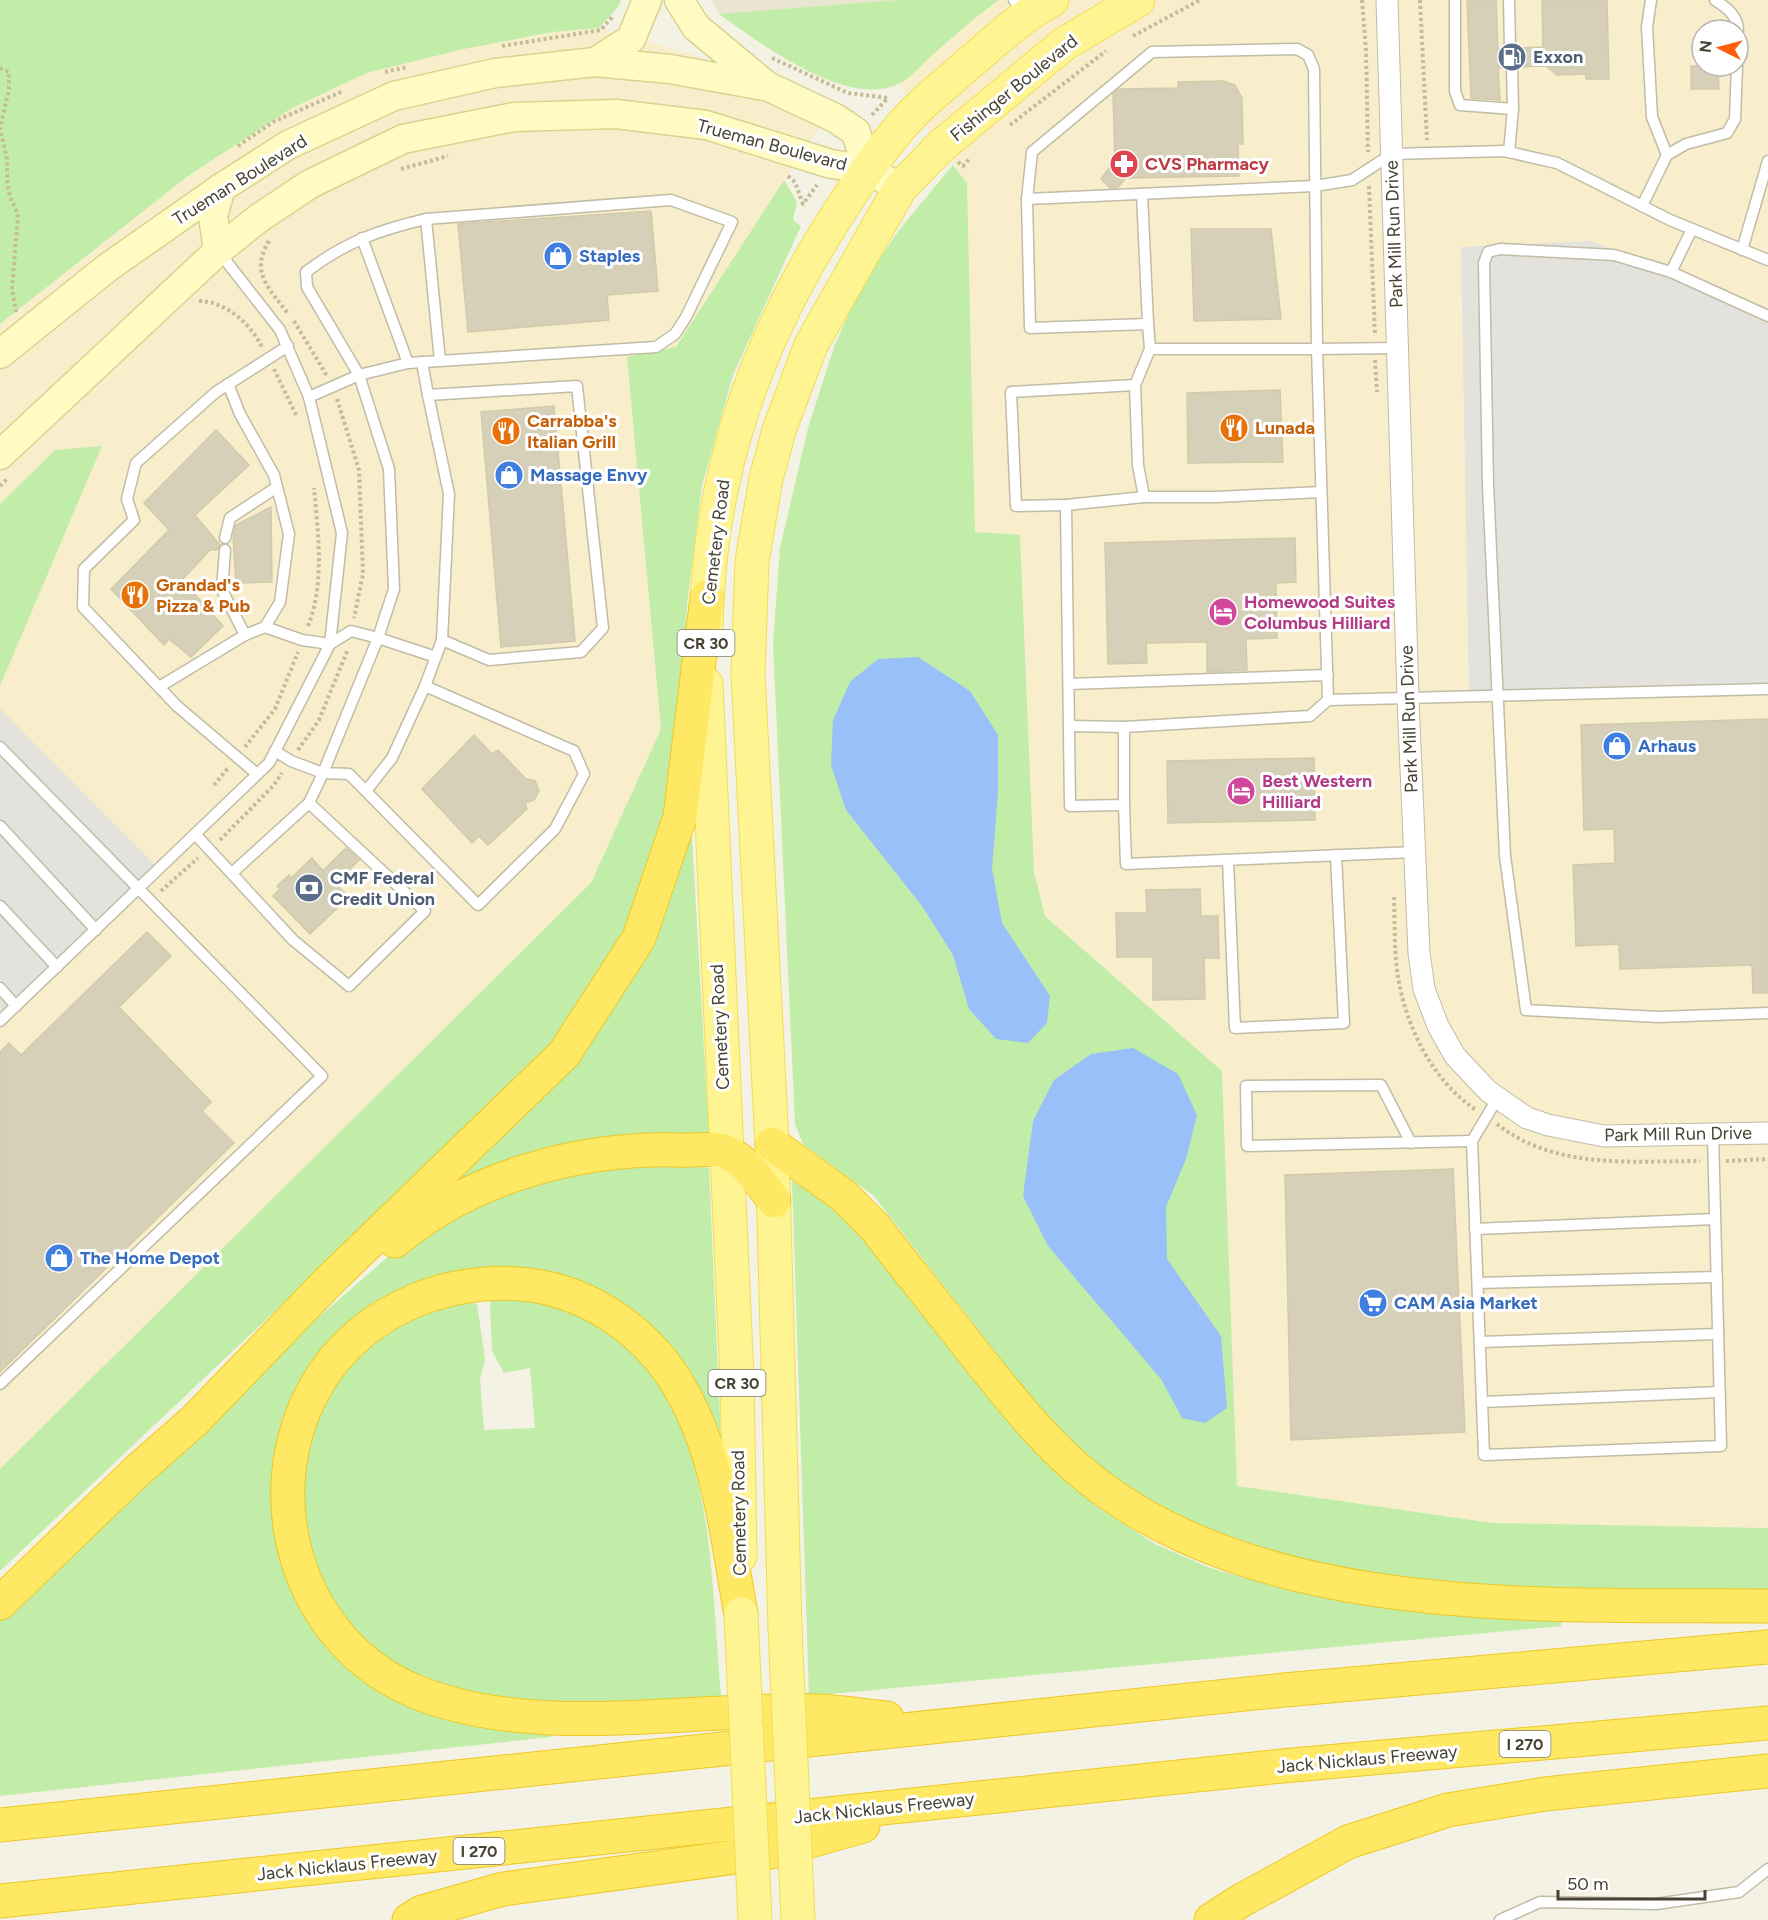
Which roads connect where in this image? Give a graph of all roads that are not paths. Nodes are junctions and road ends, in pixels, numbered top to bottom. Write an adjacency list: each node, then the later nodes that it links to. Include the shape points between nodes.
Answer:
1 (647, 0): 12 (main road, via 632,39)
2 (679, 0): 15 (main road, via 696,27)
3 (1138, 0): 24 (main road, Fishinger Boulevard, via 1064,45 941,146)
4 (1387, 0): 18 (street, Park Mill Run Drive)
5 (1455, 0): 16 (lane, via 1455,91 1460,105)
6 (1509, 0): 11 (lane)
7 (1651, 0): 19 (lane, via 1647,27 1652,117)
8 (1715, 0): 10 (lane)
9 (1030, 5): 21 (main road, via 914,112)
10 (1735, 18)
11 (1510, 49)
12 (595, 62): 15 (main road, Trueman Boulevard, via 670,69); 23 (main road, Trueman Boulevard, via 495,73 394,96 288,145)
13 (1512, 67): 16 (lane)
14 (1737, 78): 19 (lane, via 1735,119 1727,133 1686,144)
15 (769, 87): 21 (main road, Trueman Boulevard, via 856,132)
16 (1513, 109): 17 (lane)
17 (1509, 152): 18 (lane); 27 (lane, via 1557,163)
18 (1392, 154): 22 (lane, via 1353,180); 38 (street, Park Mill Run Drive)
19 (1667, 155): 27 (lane)
20 (1768, 161): 31 (lane)
21 (867, 169): 24 (main road, Trueman Boulevard); 32 (main road, Trueman Boulevard, via 831,164 706,125 616,114 514,117 403,139 310,184); 57 (main road, Cemetery Road / CR 30, via 813,252 753,374 725,470 712,540)
22 (1315, 186): 25 (lane); 26 (lane, via 1314,69 1308,56 1297,49 1152,52 1032,152); 40 (lane)
23 (221, 188): 32 (main road, via 213,216); 41 (main road, Trueman Boulevard, via 107,268)
24 (900, 188): 100 (main road, CR 30, via 811,345 779,430 757,520 748,618 748,674)
25 (1142, 194): 26 (lane); 36 (lane)
26 (1027, 199): 36 (lane, via 1030,328)
27 (1642, 206): 29 (lane)
28 (426, 219): 30 (lane); 42 (lane); 42 (lane, via 671,200 732,222 686,317 675,334 656,347)
29 (1692, 229): 31 (lane); 34 (lane)
30 (362, 238): 44 (lane); 45 (lane, via 334,250 306,272 307,287)
31 (1742, 250): 33 (lane)
32 (218, 251): 37 (lane, via 280,330); 50 (main road, Trueman Boulevard)
33 (1768, 260)
34 (1671, 272): 35 (lane); 69 (lane, via 1596,252 1488,252 1484,275)
35 (1768, 316)
36 (1148, 324): 39 (lane)
37 (288, 346): 46 (lane); 49 (lane)
38 (1398, 348): 40 (lane); 70 (street, Park Mill Run Drive)
39 (1150, 349): 40 (lane); 47 (lane)
40 (1317, 349): 52 (lane)
41 (0, 354)
42 (440, 361): 43 (lane)
43 (422, 362): 44 (lane); 48 (lane)
44 (408, 363): 45 (lane)
45 (359, 375): 49 (lane); 60 (lane, via 389,469 394,589)
46 (228, 384): 51 (lane); 67 (lane, via 136,463 127,499 134,520 84,569 83,607)
47 (1136, 386): 53 (lane, via 1138,465); 54 (lane, via 1011,392 1016,506)
48 (428, 394): 61 (lane, via 449,494); 61 (lane, via 577,386 603,628 581,652 489,660)
49 (309, 397): 62 (lane, via 342,533)
50 (8, 462)
51 (277, 487): 55 (lane, via 230,518); 58 (lane, via 289,534 280,602)
52 (1321, 492): 53 (lane); 64 (lane)
53 (1144, 497): 54 (lane)
54 (1066, 505): 65 (lane)
55 (225, 538)
56 (225, 550): 59 (lane, via 222,590)
57 (707, 597): 101 (main road, Cemetery Road / CR 30, via 706,684); 112 (highway, via 680,817 639,938 564,1053 328,1282)
58 (265, 627): 59 (lane); 62 (lane, via 302,640)
59 (245, 635): 67 (lane)
60 (378, 638): 62 (lane, via 351,631); 63 (lane); 76 (lane)
61 (442, 640): 63 (lane)
62 (330, 644): 75 (lane)
63 (436, 657): 66 (lane)
64 (1328, 675): 65 (lane); 71 (lane)
65 (1069, 684): 72 (lane)
66 (425, 686): 78 (lane, via 392,758); 78 (lane, via 574,751 584,774 555,829 478,905)
67 (159, 687): 77 (lane)
68 (1768, 688): 69 (lane)
69 (1496, 696): 70 (lane); 93 (lane, via 1505,856 1526,1010 1658,1017)
70 (1408, 699): 71 (lane); 83 (street, Park Mill Run Drive)
71 (1328, 700): 73 (lane, via 1310,716)
72 (1069, 726): 73 (lane); 80 (lane, via 1070,806)
73 (1124, 727): 80 (lane)
74 (0, 747): 87 (lane)
75 (275, 751): 76 (lane); 77 (lane, via 269,764)
76 (323, 773): 78 (lane, via 349,774); 79 (lane)
77 (257, 774): 82 (lane)
78 (366, 791)
79 (309, 803): 86 (lane); 86 (lane, via 425,911 349,986 292,940)
80 (1124, 805): 85 (lane, via 1125,864)
81 (0, 826): 89 (lane)
82 (195, 834): 86 (lane); 87 (lane)
83 (1415, 852): 84 (lane); 95 (street, Park Mill Run Drive, via 1424,989 1455,1056)
84 (1336, 855): 85 (lane); 85 (lane, via 1344,1023 1235,1028)
85 (1228, 860)
86 (232, 873)
87 (138, 889): 89 (lane); 109 (lane, via 322,1076)
88 (0, 906): 90 (lane)
89 (96, 930): 90 (lane)
90 (57, 967): 92 (lane)
91 (0, 988): 92 (lane)
92 (16, 1006): 94 (lane)
93 (1768, 1013)
94 (0, 1021)
95 (1497, 1099): 97 (street, Park Mill Run Drive, via 1527,1118 1604,1136); 98 (lane)
96 (1768, 1133): 97 (street, Park Mill Run Drive)
97 (1713, 1135): 103 (lane)
98 (1472, 1142): 99 (lane); 104 (lane)
99 (1411, 1143): 99 (lane, via 1247,1146 1246,1086 1381,1085)
100 (772, 1144): 102 (main road, CR 30); 114 (highway, via 844,1196 874,1226 1039,1432 1085,1476 1146,1519 1190,1542 1248,1563 1326,1582 1420,1594 1539,1604)
101 (725, 1152): 102 (highway, via 750,1169); 112 (highway, via 652,1149 608,1155 549,1165 474,1190 424,1217); 115 (main road, Cemetery Road / CR 30, via 737,1380)
102 (774, 1201): 126 (main road, CR 30, bridge, via 785,1628)
103 (1715, 1220): 104 (lane); 105 (lane)
104 (1475, 1229): 106 (lane)
105 (1717, 1277): 106 (lane); 107 (lane)
106 (1478, 1283): 108 (lane)
107 (1718, 1334): 108 (lane); 110 (lane)
108 (1480, 1342): 111 (lane)
109 (0, 1384)
110 (1720, 1392): 111 (lane); 111 (lane, via 1721,1446 1674,1448 1484,1455)
111 (1482, 1402)
112 (195, 1420): 113 (highway)
113 (0, 1603)
114 (1768, 1606)
115 (741, 1614): 118 (highway, via 714,1472 698,1423 659,1356 632,1330 601,1309 560,1292 518,1283 451,1288 394,1310 377,1322 343,1351 306,1405 288,1469 288,1516 296,1560 314,1602 340,1641 385,1677 441,1702 503,1714 640,1716 819,1711); 125 (main road, Cemetery Road / CR 30, bridge)
116 (1768, 1647): 118 (highway, via 1284,1690)
117 (1768, 1723): 120 (highway, Jack Nicklaus Freeway / I 270, via 1282,1766)
118 (948, 1725): 121 (highway)
119 (1768, 1771): 127 (highway, via 1545,1794 1448,1810 1348,1842)
120 (957, 1800): 123 (highway, Jack Nicklaus Freeway / I 270); 124 (highway, via 771,1852 503,1888 422,1912)
121 (0, 1825)
122 (1768, 1869): 128 (lane, via 1739,1892 1656,1904 1540,1902)
123 (0, 1901)
124 (409, 1920)
125 (755, 1920)
126 (798, 1920)
127 (1211, 1920)
128 (1500, 1920)

